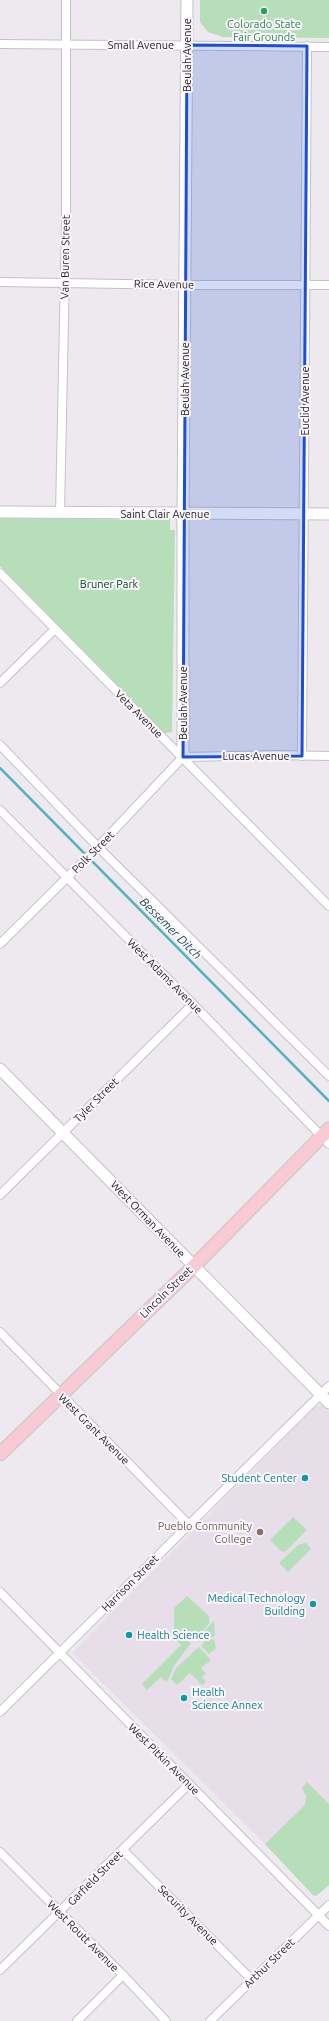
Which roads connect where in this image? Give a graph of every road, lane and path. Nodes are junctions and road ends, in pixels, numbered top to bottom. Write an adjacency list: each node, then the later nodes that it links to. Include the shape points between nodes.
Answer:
1 (66, 0): 4 (street, Van Buren Street)
2 (187, 0): 5 (street, Beulah Avenue)
3 (0, 44): 4 (street, Small Avenue)
4 (66, 44): 5 (street, Small Avenue); 9 (street, Van Buren Street)
5 (187, 45): 6 (street, Small Avenue); 10 (street, Beulah Avenue)
6 (307, 46): 7 (street, Small Avenue); 11 (street, Euclid Avenue)
7 (329, 47)
8 (0, 282): 9 (street, Rice Avenue)
9 (65, 283): 10 (street, Rice Avenue); 14 (street, Van Buren Street)
10 (186, 285): 11 (street, Rice Avenue); 15 (street, Beulah Avenue)
11 (306, 285): 12 (street, Rice Avenue); 16 (street, Euclid Avenue)
12 (329, 285)
13 (0, 512): 14 (street, Saint Clair Avenue)
14 (60, 513): 15 (street, Saint Clair Avenue)
15 (183, 514): 16 (street, Saint Clair Avenue); 24 (street, Beulah Avenue)
16 (304, 514): 17 (street, Saint Clair Avenue); 22 (street, Euclid Avenue)
17 (329, 514)
18 (0, 573): 19 (street, Veta Avenue)
19 (54, 629): 20 (street); 24 (street, Veta Avenue)
20 (0, 683)
21 (0, 745): 26 (street)
22 (302, 756): 23 (street, Lucas Avenue); 24 (street, Lucas Avenue)
23 (329, 756)
24 (183, 757): 26 (street, Polk Street); 28 (street, Veta Avenue)
25 (0, 810): 27 (street, West Adams Avenue)
26 (98, 847): 27 (street, Polk Street); 32 (street)
27 (67, 878): 29 (street, Polk Street); 30 (street, West Adams Avenue)
28 (329, 906)
29 (0, 944)
30 (193, 1004): 33 (street, Tyler Street); 34 (street, West Adams Avenue)
31 (0, 1069): 33 (street, West Orman Avenue)
32 (329, 1076)
33 (64, 1132): 35 (street, Tyler Street); 36 (street, West Orman Avenue)
34 (327, 1136): 36 (main road, Lincoln Street)
35 (0, 1195)
36 (194, 1266): 39 (main road, Lincoln Street); 40 (street, West Orman Avenue)
37 (0, 1332): 39 (street, West Grant Avenue)
38 (329, 1386): 40 (street, Harrison Street)
39 (60, 1395): 42 (main road, Lincoln Street); 43 (street, West Grant Avenue)
40 (320, 1395): 41 (street, West Orman Avenue); 43 (street, Harrison Street)
41 (329, 1403)
42 (0, 1454)
43 (189, 1525): 45 (street, Harrison Street)
44 (0, 1592): 45 (street, West Pitkin Avenue)
45 (60, 1652): 46 (street, Harrison Street); 47 (street, West Pitkin Avenue)
46 (0, 1712)
47 (189, 1784): 48 (street, Garfield Street); 52 (street, West Pitkin Avenue)
48 (123, 1850): 51 (street, Garfield Street); 56 (street, Security Avenue)
49 (0, 1852): 51 (street, West Routt Avenue)
50 (329, 1905): 52 (street, Arthur Street)
51 (60, 1913): 54 (street, Garfield Street); 55 (street, West Routt Avenue)
52 (318, 1915): 53 (street, West Pitkin Avenue); 56 (street, Arthur Street)
53 (329, 1926)
54 (0, 1970)
55 (123, 1975): 57 (street); 58 (street, West Routt Avenue)
56 (252, 1980): 59 (street, Arthur Street)
57 (77, 2021)
58 (166, 2021)
59 (210, 2021)

